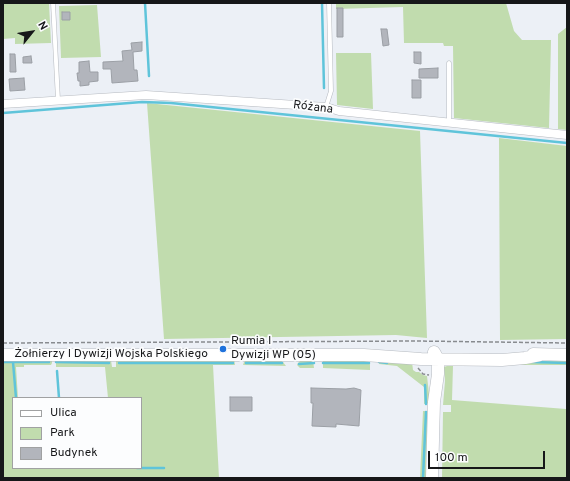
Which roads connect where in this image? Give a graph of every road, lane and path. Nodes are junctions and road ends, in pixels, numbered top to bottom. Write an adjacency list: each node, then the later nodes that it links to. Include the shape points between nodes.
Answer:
1 (54, 3): 4 (lane)
2 (329, 3): 6 (lane, via 330,91)
3 (449, 63): 7 (lane)
4 (58, 100): 5 (street, Różana); 6 (street, Różana, via 146,95)
5 (3, 104)
6 (326, 107): 7 (street, Różana, via 339,111)
7 (449, 123): 8 (street, Różana)
8 (567, 135)
9 (3, 343): 10 (path)
10 (567, 343)
11 (3, 355): 13 (street, Żołnierzy I Dywizji Wojska Polskiego, via 364,355 402,352)
12 (567, 355): 13 (street, Żołnierzy I Dywizji Wojska Polskiego, via 525,353)
13 (434, 357): 16 (street, via 438,374 434,402)
14 (417, 366): 15 (path, via 421,373)
15 (427, 375)
16 (432, 478)

